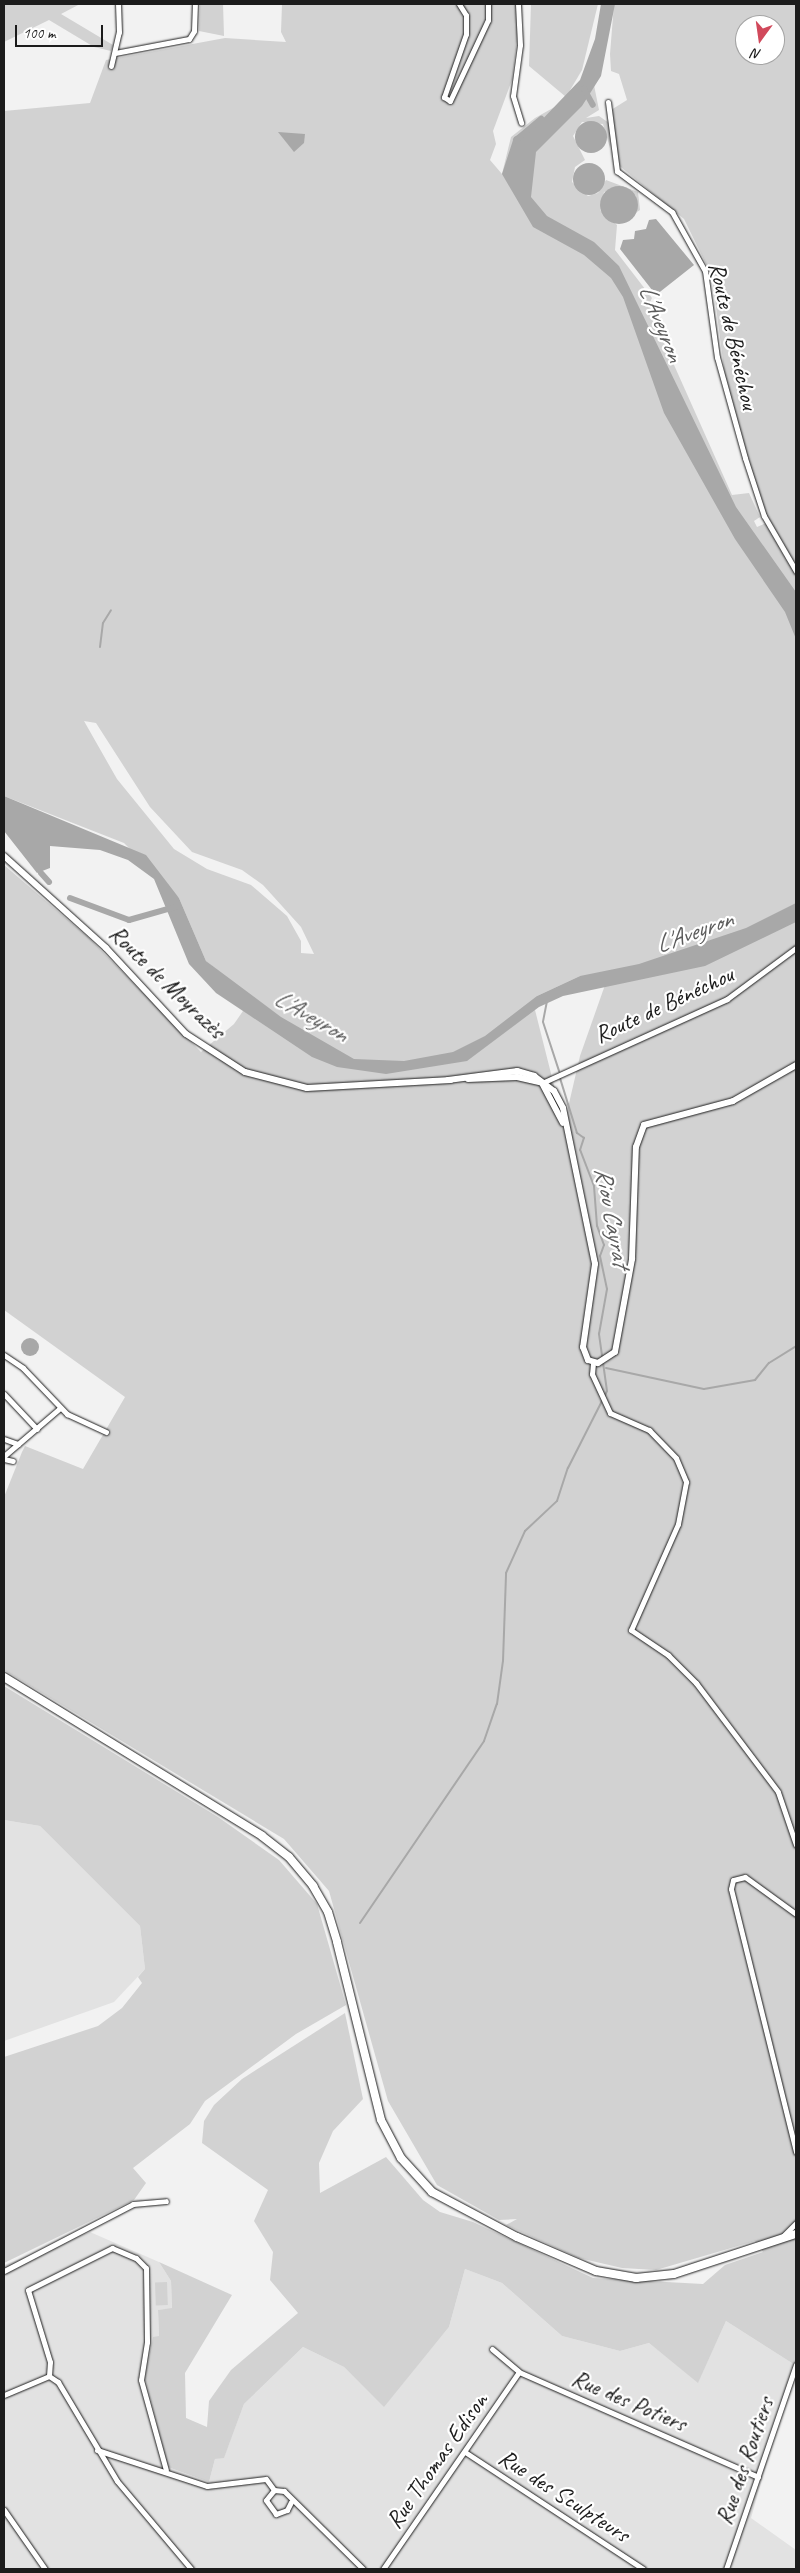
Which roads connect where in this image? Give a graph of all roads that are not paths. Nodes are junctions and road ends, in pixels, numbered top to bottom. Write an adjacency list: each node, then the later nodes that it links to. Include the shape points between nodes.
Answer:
1 (118, 4): 6 (street)
2 (195, 4): 6 (street, via 194,31 189,39)
3 (459, 4): 4 (street, via 466,15 466,34 444,97 450,101 488,20)
4 (488, 4)
5 (518, 4): 9 (street, via 520,45 513,96)
6 (115, 53): 7 (street)
7 (111, 66)
8 (608, 102): 10 (street, Route de Bénéchou, via 617,171 672,212 705,271 717,357 745,458 764,516)
9 (521, 123)
10 (796, 571)
11 (4, 856): 14 (street, Route de Moyrazès, via 106,948 186,1034 244,1072 307,1088 517,1076)
12 (796, 948): 14 (street, Route de Bénéchou, via 727,999)
13 (796, 1065): 16 (street, via 733,1101 644,1125 636,1148 632,1259 615,1352 608,1360)
14 (542, 1083): 16 (street, via 566,1130 595,1264 583,1347)
15 (4, 1356): 18 (street, via 23,1368)
16 (595, 1363): 26 (street, via 592,1374 604,1403 621,1419 649,1430 676,1458 686,1482 678,1524 631,1630 668,1655 696,1683 778,1792)
17 (4, 1394): 19 (street)
18 (60, 1408): 19 (street); 20 (street)
19 (37, 1429): 22 (street)
20 (106, 1432)
21 (4, 1439): 22 (street)
22 (18, 1444): 23 (street)
23 (4, 1457): 24 (street)
24 (13, 1462)
25 (4, 1677): 32 (main road, via 262,1836 307,1879 328,1912 381,2120 401,2158 432,2192 517,2237 596,2271 636,2278 674,2274)
26 (796, 1845)
27 (796, 1914): 28 (street, via 745,1876 733,1880 731,1889)
28 (796, 2152)
29 (166, 2201): 33 (street, via 133,2204)
30 (796, 2222): 32 (street)
31 (796, 2234): 32 (main road)
32 (780, 2239)
33 (4, 2271)
34 (492, 2349): 36 (street, Rue des Potiers)
35 (796, 2365): 42 (street, Rue des Routiers)
36 (518, 2372): 40 (street, Rue Thomas Edison); 42 (street, Rue des Potiers)
37 (49, 2376): 38 (street); 39 (street, via 58,2382); 41 (street, via 50,2362 28,2290 112,2248 136,2258 146,2268 147,2342 142,2380)
38 (4, 2395)
39 (97, 2450): 41 (street); 47 (street)
40 (465, 2452): 49 (street, Rue Thomas Edison); 50 (street, Rue des Sculpteurs)
41 (166, 2470): 43 (street, via 206,2486 266,2479)
42 (758, 2477): 51 (street, Rue des Routiers)
43 (274, 2490): 44 (street, via 284,2491); 44 (street, via 266,2500 273,2512 284,2512)
44 (291, 2502): 48 (street)
45 (4, 2510): 46 (street)
46 (45, 2569)
47 (191, 2569)
48 (362, 2569)
49 (383, 2569)
50 (643, 2569)
51 (726, 2569)

